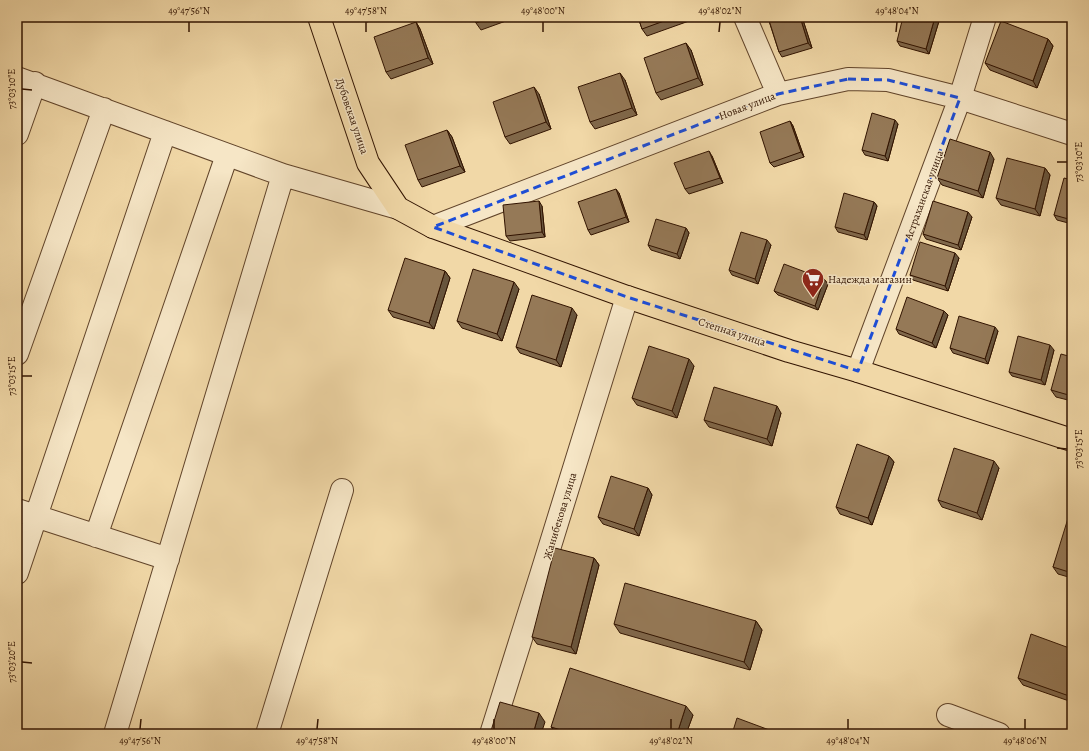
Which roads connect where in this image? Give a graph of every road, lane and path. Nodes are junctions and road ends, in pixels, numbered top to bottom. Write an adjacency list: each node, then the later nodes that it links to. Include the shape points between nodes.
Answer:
1 (319, 17): 13 (main road, Дубовская улица, via 368,163)
2 (745, 17): 5 (street)
3 (985, 17): 6 (street, Астраханская улица)
4 (26, 80): 7 (street); 9 (street)
5 (778, 94): 6 (street, Новая улица, via 848,79 888,80); 14 (street, Новая улица)
6 (960, 98): 10 (street, Новая улица); 17 (street, Астраханская улица)
7 (104, 109): 8 (street); 16 (street)
8 (165, 132): 11 (street); 20 (street)
9 (17, 134)
10 (1072, 134)
11 (227, 155): 12 (street); 21 (street)
12 (284, 176): 13 (street); 22 (street)
13 (398, 208): 14 (main road, Степная улица)
14 (433, 227): 15 (main road, Степная улица)
15 (627, 297): 17 (main road, Степная улица, via 789,351); 27 (street, Жанибекова улица)
16 (17, 354)
17 (858, 371): 18 (main road, Степная улица)
18 (1072, 440)
19 (342, 490): 26 (street)
20 (26, 513): 21 (street); 23 (street)
21 (96, 536): 22 (street)
22 (168, 559): 25 (street)
23 (17, 573)
24 (948, 716): 28 (street)
25 (115, 734)
26 (267, 734)
27 (491, 734)
28 (999, 734)

